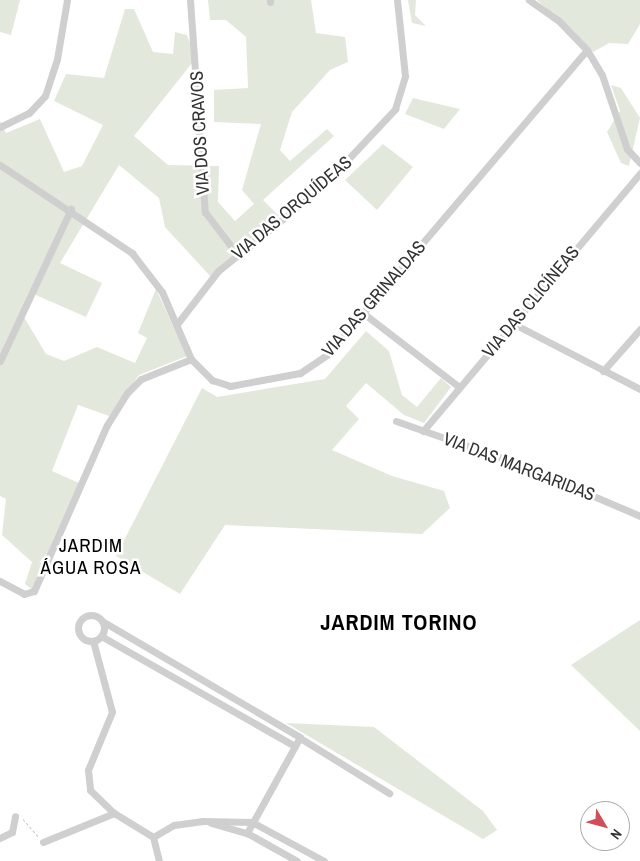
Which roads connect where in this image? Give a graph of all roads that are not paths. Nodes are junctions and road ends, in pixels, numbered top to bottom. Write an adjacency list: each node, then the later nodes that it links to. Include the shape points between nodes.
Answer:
1 (67, 0): 6 (street, via 57,59 45,96 29,113)
2 (190, 0): 11 (street, VIA DOS CRAVOS, via 205,212)
3 (397, 0): 11 (street, VIA DAS ORQUÍDEAS, via 405,76 395,109 320,188)
4 (529, 0): 5 (street, via 565,26)
5 (587, 50): 7 (street, via 602,75 627,149); 12 (street, VIA DAS GRINALDAS)
6 (0, 127)
7 (640, 163)
8 (0, 165): 10 (street, VIA DAS GRINALDAS)
9 (640, 173): 14 (street, VIA DAS CLICÍNEAS)
10 (71, 209): 13 (street, VIA DAS GRINALDAS, via 143,264); 17 (street)
11 (238, 254): 13 (street, VIA DAS ORQUÍDEAS, via 204,285)
12 (363, 314): 16 (street, VIA DAS GRINALDAS, via 320,363 300,373 230,386 207,376); 19 (street)
13 (177, 324): 16 (street, VIA DAS GRINALDAS)
14 (514, 324): 18 (street); 19 (street, VIA DAS CLICÍNEAS)
15 (640, 329): 18 (street)
16 (191, 358): 24 (street, via 141,379 128,392 107,425 37,585 27,594)
17 (0, 361)
18 (603, 371): 20 (street)
19 (459, 387): 22 (street, VIA DAS CLICÍNEAS)
20 (640, 389)
21 (396, 421): 22 (street, VIA DAS MARGARIDAS)
22 (423, 431): 23 (street, VIA DAS MARGARIDAS, via 516,463)
23 (640, 516)
24 (0, 581)
25 (102, 621): 26 (street); 27 (street, via 90,615 79,622 79,635); 28 (street)
26 (101, 636): 27 (street); 29 (street)
27 (93, 641): 31 (street, via 112,712 88,780 98,800)
28 (300, 738): 29 (street); 30 (street)
29 (295, 746): 34 (street)
30 (390, 793)
31 (114, 813): 36 (street); 38 (street)
32 (15, 816): 37 (street, via 12,832)
33 (203, 821): 34 (street); 35 (street); 36 (street, via 174,825)
34 (252, 822): 35 (street); 41 (street)
35 (247, 833): 40 (street)
36 (153, 837): 39 (street)
37 (0, 838)
38 (44, 842)
39 (159, 861)
40 (297, 861)
41 (324, 861)

